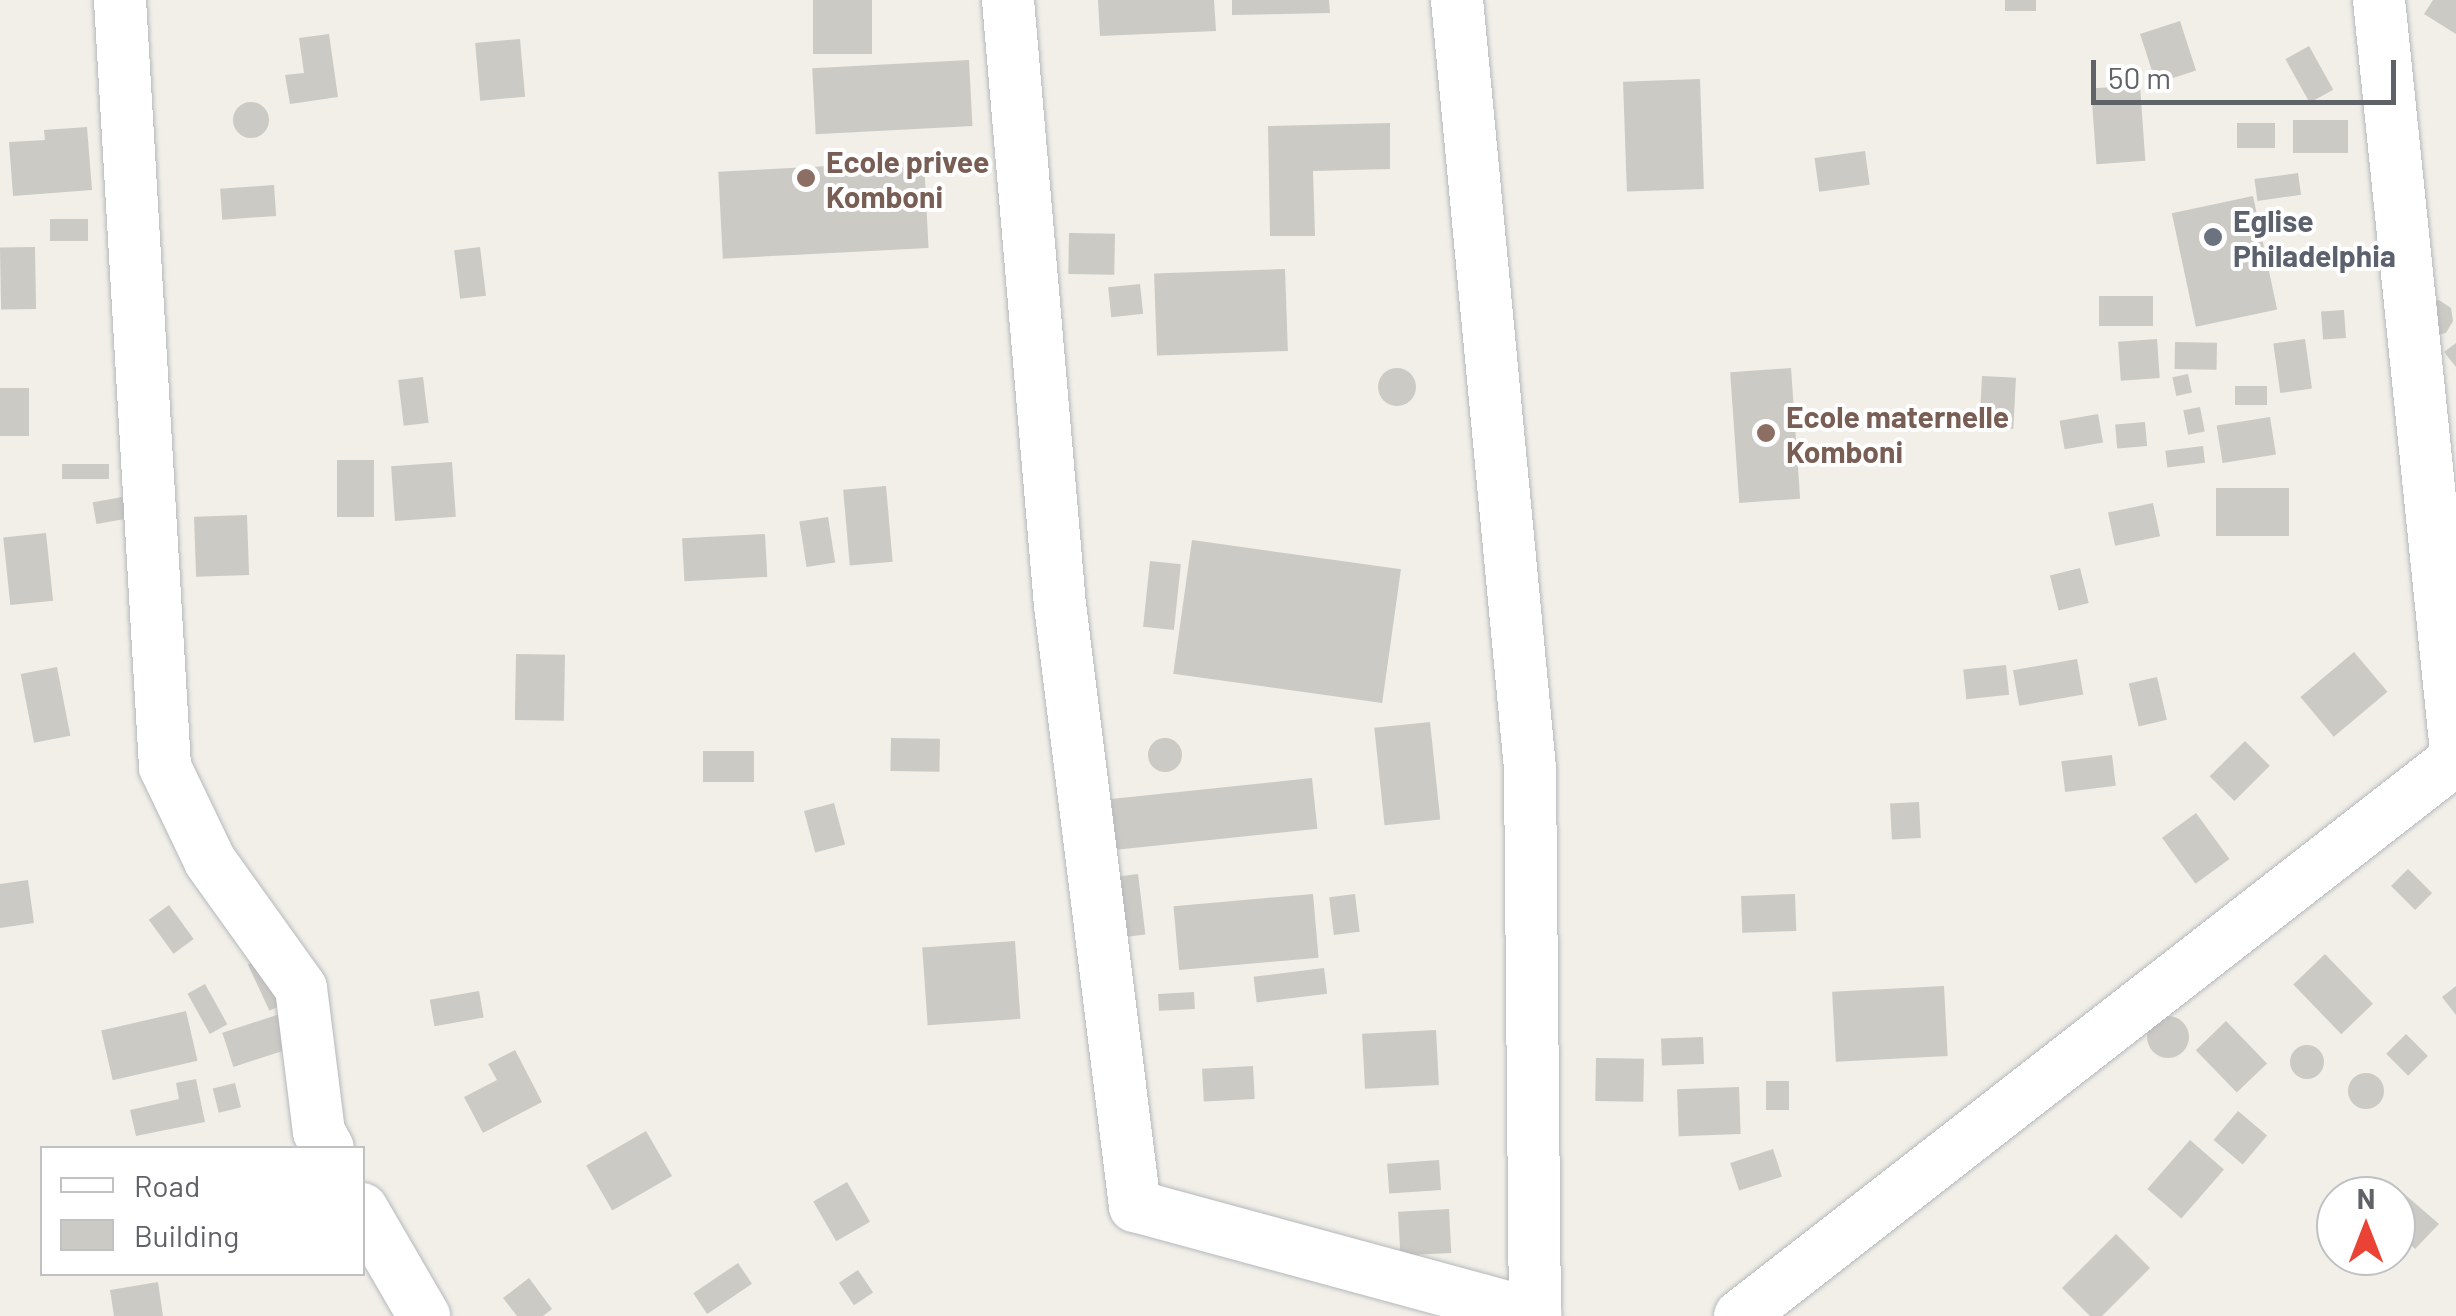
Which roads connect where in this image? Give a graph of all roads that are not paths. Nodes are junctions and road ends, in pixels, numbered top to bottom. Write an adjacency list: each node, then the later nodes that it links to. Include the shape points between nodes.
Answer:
1 (120, 0): 6 (street, via 165,767 210,862 301,988 319,1132)
2 (1008, 0): 9 (street, via 1060,606 1135,1206)
3 (1457, 0): 9 (street, via 1530,768)
4 (2379, 0): 5 (street)
5 (2456, 755): 10 (street)
6 (327, 1146)
7 (365, 1214): 8 (street)
8 (424, 1316)
9 (1535, 1316)
10 (1740, 1316)

